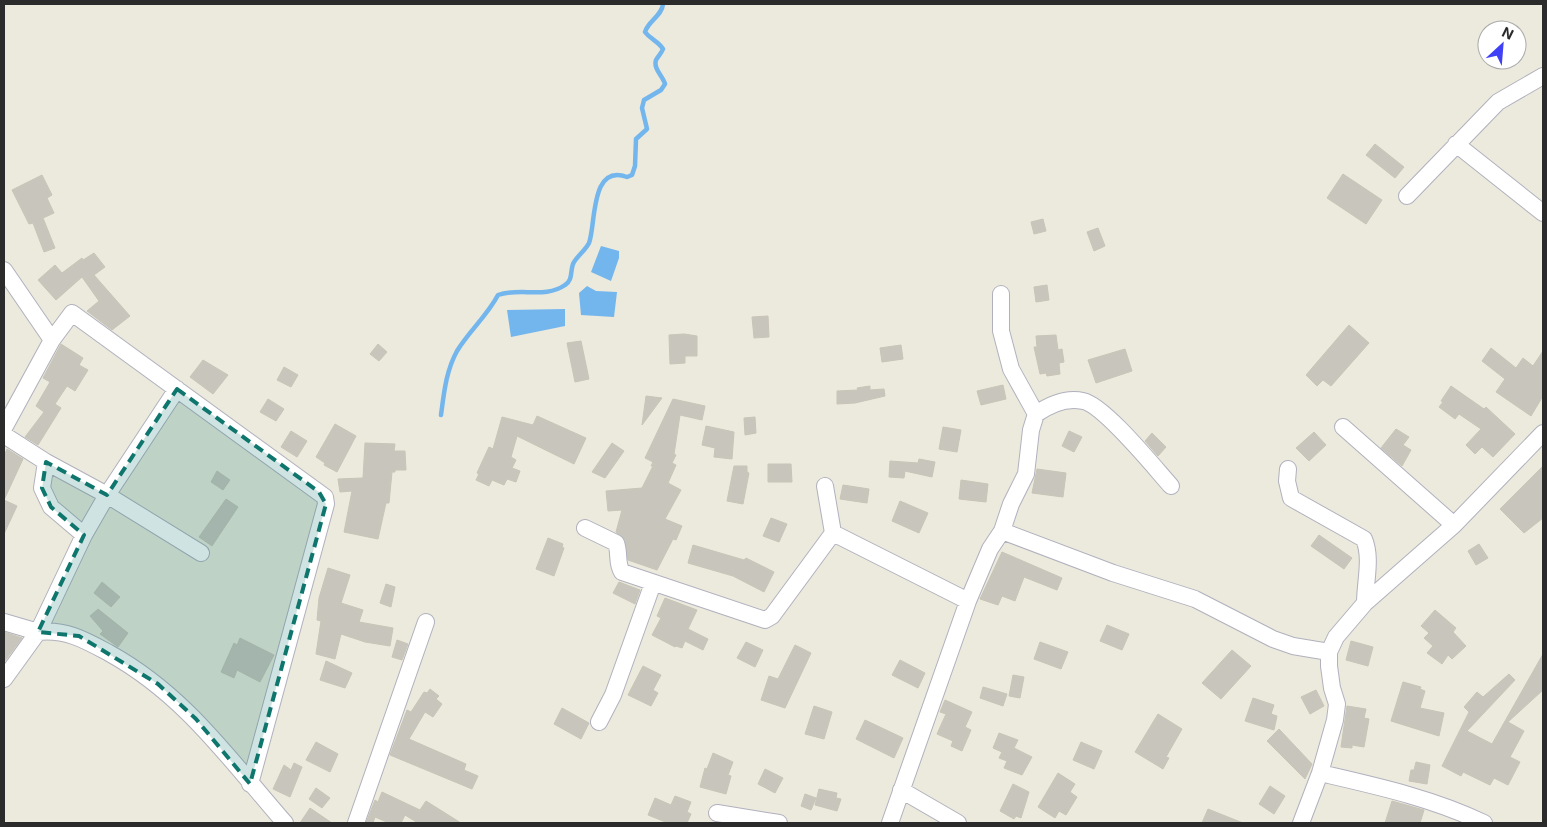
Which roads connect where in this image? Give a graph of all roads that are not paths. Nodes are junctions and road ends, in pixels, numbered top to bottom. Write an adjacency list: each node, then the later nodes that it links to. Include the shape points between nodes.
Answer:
1 (1543, 76): 2 (street, via 1498,102)
2 (1456, 144): 3 (street); 4 (street)
3 (1407, 196)
4 (1543, 213)
5 (4, 270): 7 (street)
6 (1001, 294): 9 (street, via 1001,331 1011,369)
7 (52, 340): 8 (street, via 72,313); 11 (street)
8 (177, 389): 18 (street); 35 (street, via 325,497 326,504)
9 (1036, 414): 17 (street, via 1048,406 1068,400 1084,401 1103,412); 21 (street, via 1026,474)
10 (1343, 427): 19 (street)
11 (4, 428)
12 (1543, 433): 19 (street)
13 (4, 436): 14 (street)
14 (46, 462): 18 (street); 23 (street, via 42,488 51,508)
15 (1288, 470): 27 (street, via 1286,481 1291,498 1364,539 1368,560)
16 (825, 486): 22 (street)
17 (1171, 486)
18 (107, 494): 23 (street); 24 (street)
19 (1454, 524): 27 (street)
20 (585, 528): 25 (street, via 616,543 618,566 622,572)
21 (1002, 531): 26 (street, via 990,549); 31 (street, via 1113,573 1195,599 1293,646)
22 (833, 533): 25 (street, via 772,616 764,620); 26 (street)
23 (84, 535): 30 (street)
24 (201, 553)
25 (653, 583): 33 (street, via 613,695)
26 (968, 600): 36 (street)
27 (1365, 602): 31 (street, via 1336,637)
28 (4, 622): 30 (street)
29 (426, 622): 39 (street)
30 (38, 632): 32 (street); 35 (street, via 79,636 158,684 196,719)
31 (1329, 652): 34 (street, via 1332,688 1337,704)
32 (4, 680)
33 (599, 722)
34 (1320, 773): 43 (street); 44 (street, via 1408,794)
35 (250, 784): 38 (street)
36 (901, 790): 41 (street); 42 (street)
37 (717, 813): 40 (street)
38 (285, 823)
39 (356, 823)
40 (779, 823)
41 (890, 823)
42 (958, 823)
43 (1301, 823)
44 (1484, 823)

